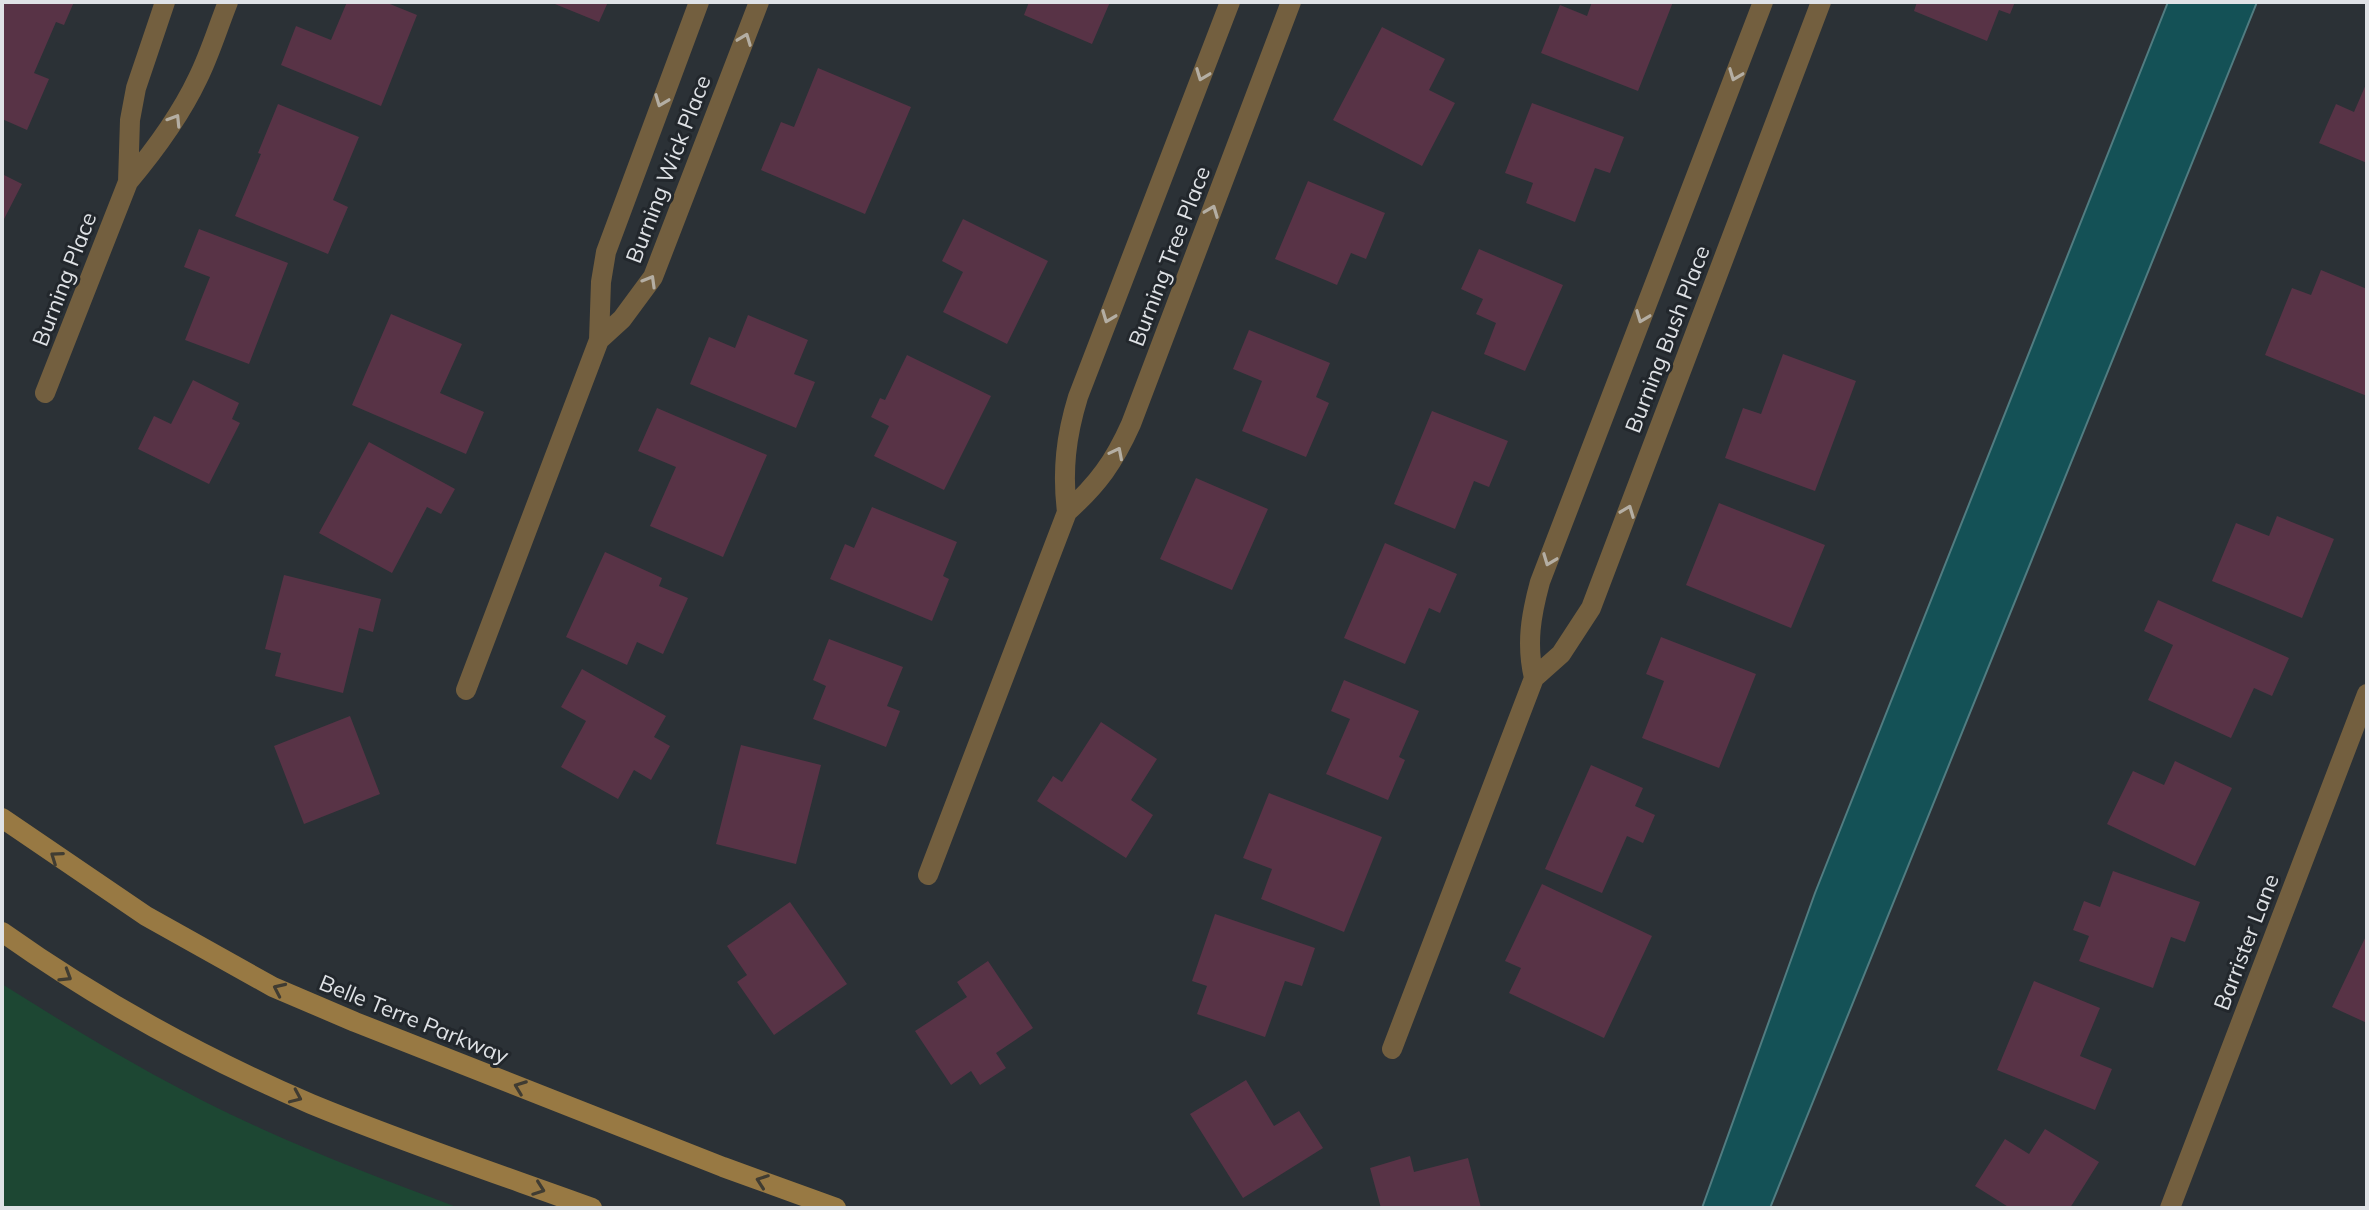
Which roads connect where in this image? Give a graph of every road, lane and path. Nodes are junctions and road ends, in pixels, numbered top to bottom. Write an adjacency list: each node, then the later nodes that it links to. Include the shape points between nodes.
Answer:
1 (165, 2): 9 (street, Burning Place, via 136,88)
2 (228, 2): 9 (street, Burning Place, one-way to 2, via 187,99)
3 (699, 2): 10 (street, Burning Wick Place, one-way to 10, via 611,238 601,282)
4 (759, 2): 10 (street, Burning Wick Place, one-way to 4, via 653,277)
5 (1230, 2): 12 (street, Burning Tree Place, one-way to 12, via 1078,397 1065,455)
6 (1291, 2): 12 (street, Burning Tree Place, one-way to 6, via 1109,469 1131,424)
7 (1763, 2): 13 (street, Burning Bush Place, one-way to 13, via 1540,582 1530,622)
8 (1821, 2): 13 (street, Burning Bush Place, one-way to 8, via 1561,654 1591,608)
9 (128, 182): 11 (street, Burning Place)
10 (599, 340): 14 (street, Burning Wick Place)
11 (45, 393)
12 (1067, 512): 17 (street, Burning Tree Place)
13 (1534, 678): 19 (street, Burning Bush Place)
14 (466, 690)
15 (2367, 694): 22 (street, Barrister Lane)
16 (2, 818): 21 (main road, Belle Terre Parkway, one-way to 16, via 273,987 146,916)
17 (928, 875)
18 (2, 932): 20 (main road, one-way to 20, via 110,1004 241,1072 325,1109)
19 (1392, 1049)
20 (592, 1208)
21 (836, 1208)
22 (2170, 1208)

